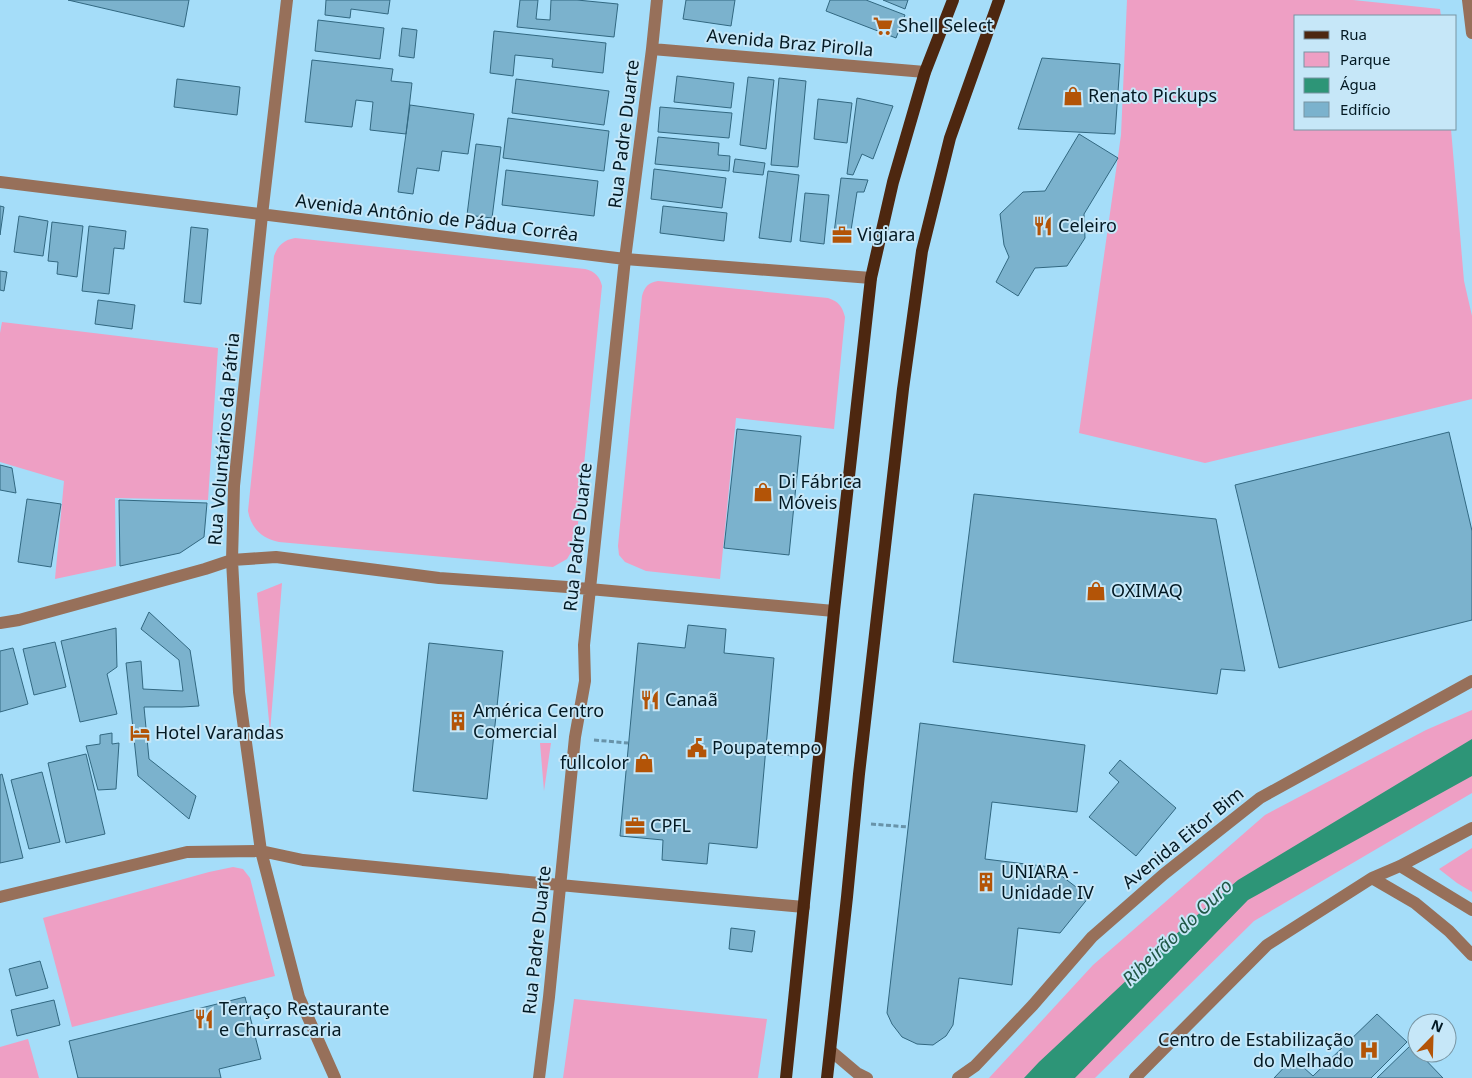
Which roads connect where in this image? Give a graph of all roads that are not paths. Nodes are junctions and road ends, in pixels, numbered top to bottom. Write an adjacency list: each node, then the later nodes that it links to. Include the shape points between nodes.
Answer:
1 (287, 0): 10 (street, Rua Voluntários da Pátria)
2 (657, 0): 7 (street, Rua Padre Duarte)
3 (953, 0): 8 (main road)
4 (999, 0): 27 (main road, via 950,138 922,251 903,388)
5 (1468, 0): 6 (street)
6 (1472, 33)
7 (652, 49): 8 (street, Avenida Braz Pirolla); 11 (street, Rua Padre Duarte)
8 (925, 72): 12 (main road, via 893,182)
9 (0, 182): 10 (street, Avenida Antônio de Pádua Corrêa)
10 (262, 215): 11 (street, Avenida Antônio de Pádua Corrêa); 13 (street, Rua Voluntários da Pátria, via 234,486)
11 (625, 259): 12 (street, Avenida Antônio de Pádua Corrêa); 14 (street, Rua Padre Duarte)
12 (871, 278): 15 (main road)
13 (232, 560): 14 (street, via 276,557 439,578); 16 (street); 19 (street, Rua Voluntários da Pátria, via 239,692)
14 (591, 589): 15 (street); 22 (street, Rua Padre Duarte, via 584,645 585,681 575,738)
15 (834, 611): 24 (main road)
16 (0, 623)
17 (1472, 681): 33 (street, Avenida Eitor Bim, via 1260,798 1164,874 1092,937 1033,1005 975,1066)
18 (1472, 828): 20 (street)
19 (261, 851): 22 (street, via 304,860); 23 (street, via 187,852); 28 (street, Rua Voluntários da Pátria, via 299,997)
20 (1400, 866): 21 (street); 25 (street)
21 (1372, 878): 26 (street, via 1415,903); 34 (street, via 1267,944)
22 (560, 885): 24 (street); 29 (street, Rua Padre Duarte)
23 (0, 897)
24 (804, 907): 30 (main road)
25 (1472, 910)
26 (1472, 955)
27 (831, 1051): 31 (main road); 32 (street, via 857,1074)
28 (334, 1078)
29 (539, 1078)
30 (786, 1078)
31 (828, 1078)
32 (867, 1078)
33 (958, 1078)
34 (1135, 1078)

